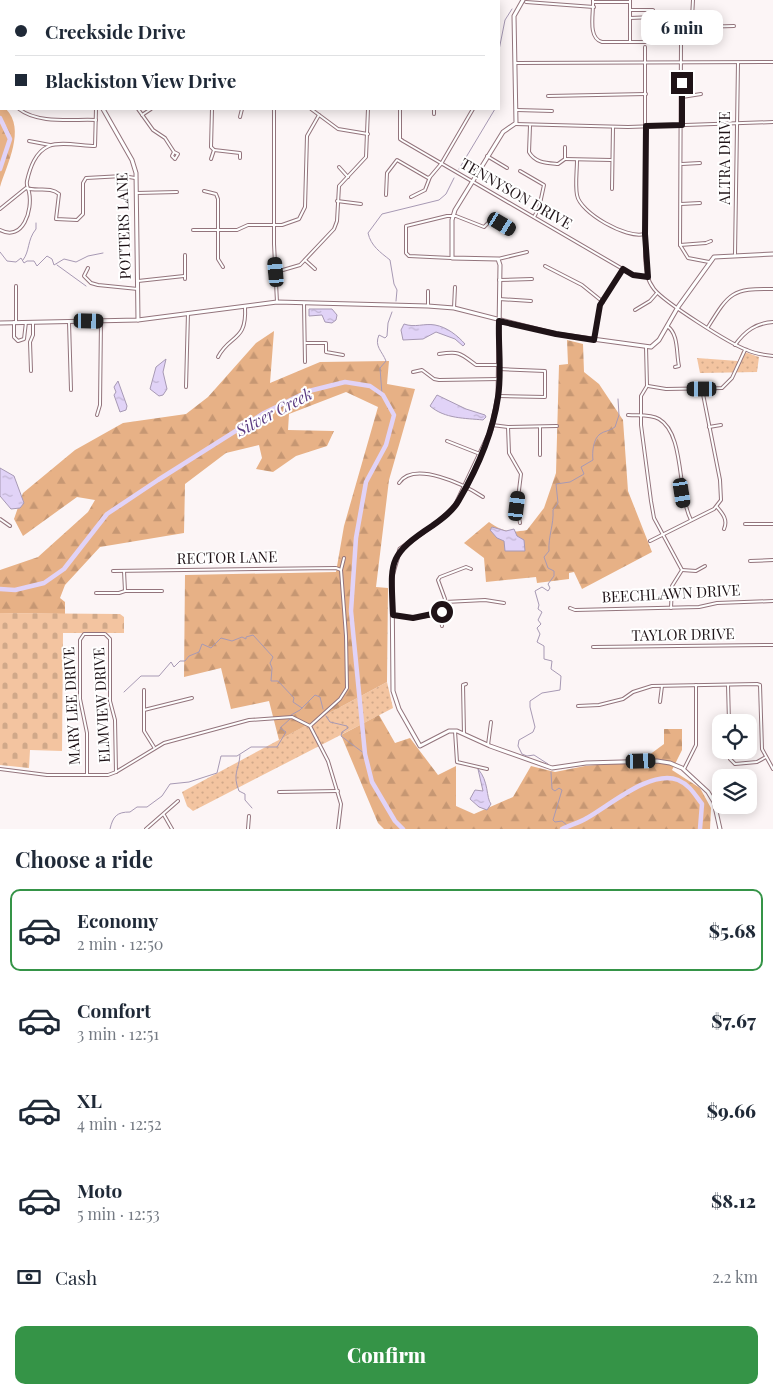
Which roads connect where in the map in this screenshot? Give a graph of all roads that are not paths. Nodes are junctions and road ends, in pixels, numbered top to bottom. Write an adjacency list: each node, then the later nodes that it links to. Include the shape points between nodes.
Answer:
1 (693, 0): 9 (street)
2 (525, 1): 5 (street); 15 (street, via 514,16)
3 (594, 1): 4 (street); 6 (street)
4 (630, 1): 7 (street)
5 (547, 2): 6 (street)
6 (594, 7): 11 (street, via 593,34 596,39 602,42)
7 (630, 10): 8 (street); 8 (street, via 653,10 654,18)
8 (630, 18): 11 (street)
9 (690, 22): 10 (street, via 699,26); 17 (street, via 682,36)
10 (734, 26)
11 (630, 41): 12 (street)
12 (651, 42)
13 (645, 47): 16 (street)
14 (773, 62): 18 (street)
15 (516, 63): 16 (street); 36 (street)
16 (646, 63): 17 (street); 19 (street)
17 (682, 63): 18 (street); 22 (street)
18 (738, 63): 44 (street, ALTRA DRIVE)
19 (646, 94): 21 (street); 48 (street)
20 (701, 94): 22 (street)
21 (548, 96)
22 (682, 97): 46 (street)
23 (20, 110): 42 (street, via 46,118)
24 (96, 110): 42 (street)
25 (104, 110): 70 (street, POTTERS LANE, via 132,160)
26 (139, 110): 39 (street)
27 (150, 110): 39 (street)
28 (212, 110): 54 (street, via 211,148)
29 (242, 110): 41 (street)
30 (274, 110): 86 (street)
31 (312, 110): 40 (street)
32 (368, 110): 50 (street)
33 (400, 110): 63 (street, TENNYSON DRIVE, via 400,139)
34 (434, 110): 38 (street)
35 (473, 110): 63 (street)
36 (517, 110): 37 (street); 45 (street)
37 (552, 111)
38 (434, 114)
39 (142, 115): 55 (street, via 152,130 168,141)
40 (319, 115): 50 (street, via 344,132); 86 (street, via 305,144 306,206 293,223)
41 (240, 117)
42 (96, 120): 52 (street, via 95,146)
43 (773, 122): 44 (street)
44 (736, 123): 46 (street); 95 (street, ALTRA DRIVE)
45 (514, 124): 47 (street); 56 (street, via 503,132)
46 (682, 125): 48 (street); 64 (street)
47 (530, 126): 49 (street); 59 (street, via 531,156 542,162 558,164)
48 (646, 126): 49 (street); 91 (street)
49 (613, 127): 61 (street)
50 (368, 134): 68 (street, via 366,157)
51 (29, 141): 52 (street)
52 (50, 145): 72 (street, via 34,160)
53 (565, 147): 59 (street)
54 (214, 150): 57 (street, via 240,152); 58 (street)
55 (174, 152)
56 (487, 156): 66 (street); 71 (street)
57 (240, 158)
58 (211, 159)
59 (565, 159): 60 (street)
60 (577, 160): 61 (street); 91 (street, via 577,197 580,203 620,231 632,235)
61 (611, 160): 73 (street)
62 (700, 163): 64 (street)
63 (441, 164): 69 (street); 71 (street, TENNYSON DRIVE)
64 (682, 164): 82 (street)
65 (339, 167): 68 (street)
66 (507, 168)
67 (520, 171): 85 (street, via 544,185)
68 (348, 177): 79 (street, via 340,186)
69 (430, 177): 77 (street, via 397,160 387,173); 78 (street, via 426,190)
70 (136, 178): 72 (street, via 86,178 84,214 77,220 56,218 59,197 56,192); 76 (street, POTTERS LANE)
71 (472, 182): 84 (street); 85 (street, TENNYSON DRIVE)
72 (26, 188): 83 (street); 87 (street, via 29,191 26,220 21,229 10,233)
73 (612, 189)
74 (204, 191): 89 (street, via 216,194 218,199)
75 (177, 192): 76 (street)
76 (137, 193): 111 (street, POTTERS LANE)
77 (386, 195)
78 (411, 197)
79 (337, 201): 81 (street); 100 (street, via 334,229)
80 (700, 203): 82 (street)
81 (361, 204)
82 (681, 204): 93 (street)
83 (0, 209)
84 (453, 216): 90 (street, via 484,227 492,219); 98 (street); 98 (street, via 408,224 405,229 406,253 409,256)
85 (534, 217): 106 (street, TENNYSON DRIVE)
86 (274, 225): 89 (street); 107 (street)
87 (0, 230)
88 (193, 230): 89 (street)
89 (218, 230): 103 (street, via 218,259)
90 (511, 230)
91 (645, 234): 108 (street)
92 (711, 241): 93 (street)
93 (680, 245): 101 (street, via 688,258)
94 (526, 252): 99 (street)
95 (735, 254): 96 (street); 101 (street, via 717,255)
96 (773, 254)
97 (184, 255): 111 (street, via 185,278)
98 (452, 258): 99 (street)
99 (498, 259): 110 (street)
100 (305, 260): 105 (street); 107 (street, via 290,270)
101 (709, 262): 125 (street)
102 (545, 266): 121 (street, via 582,285)
103 (223, 267)
104 (88, 268): 114 (street, via 84,276 91,283)
105 (315, 269)
106 (623, 269): 108 (street, TENNYSON DRIVE, via 633,275); 121 (street)
107 (276, 272): 120 (street)
108 (648, 277): 117 (street)
109 (532, 279): 110 (street)
110 (500, 280): 118 (street)
111 (138, 281): 114 (street, POTTERS LANE)
112 (16, 286): 133 (street)
113 (455, 287): 126 (street)
114 (138, 289): 129 (street, POTTERS LANE)
115 (773, 290): 139 (street, via 748,289 735,293 727,298)
116 (428, 291): 124 (street)
117 (657, 292): 125 (street); 127 (street)
118 (499, 299): 119 (street); 131 (street)
119 (531, 301)
120 (277, 302): 122 (street); 123 (street)
121 (602, 302): 140 (street)
122 (304, 303): 124 (street); 141 (street)
123 (245, 305): 128 (street); 148 (street, via 246,325)
124 (428, 306): 126 (street)
125 (678, 307): 138 (street); 139 (street)
126 (454, 308): 131 (street)
127 (635, 310)
128 (188, 313): 129 (street); 156 (street)
129 (138, 320): 130 (street)
130 (101, 321): 136 (street); 160 (street, via 100,405)
131 (499, 321): 140 (street); 150 (street)
132 (0, 322): 133 (street)
133 (15, 322): 134 (street); 134 (street, via 14,338 18,341 24,339)
134 (26, 322): 135 (street)
135 (33, 322): 136 (street); 152 (street)
136 (69, 322): 158 (street)
137 (773, 322): 142 (street, via 750,329)
138 (667, 326): 143 (street, via 657,343); 151 (street, via 676,339 679,366)
139 (707, 327): 142 (street)
140 (594, 340): 143 (street)
141 (306, 343): 145 (street, via 322,341 326,343 326,352); 149 (street)
142 (735, 345): 144 (street)
143 (646, 347): 155 (street)
144 (745, 350): 147 (street); 157 (street, via 729,384 722,388)
145 (343, 354)
146 (439, 354): 150 (street, via 454,351 467,356 476,365)
147 (773, 356)
148 (218, 357)
149 (305, 362)
150 (499, 367): 154 (street); 159 (street, via 545,371 545,397)
151 (675, 367)
152 (31, 371)
153 (413, 372): 154 (street, via 422,370 438,380)
154 (499, 379): 159 (street)
155 (647, 386): 157 (street, via 654,389); 162 (street, via 642,396)
156 (186, 387)
157 (702, 389): 168 (street)
158 (71, 390)
159 (498, 396): 163 (street)
160 (97, 415)
161 (628, 415): 162 (street)
162 (641, 416): 177 (street, via 658,419 671,432 684,506); 183 (street, via 650,501)
163 (492, 425): 167 (street); 170 (street)
164 (721, 425): 168 (street)
165 (557, 426): 166 (street)
166 (540, 427): 167 (street); 171 (street)
167 (508, 428): 178 (street, via 509,452 521,474 517,506)
168 (710, 428): 175 (street, via 722,493)
169 (447, 441): 170 (street)
170 (480, 454): 173 (street)
171 (540, 454)
172 (399, 483): 173 (street, via 407,474 424,472)
173 (465, 488): 174 (street); 203 (street, via 451,510 400,549 392,576)
174 (483, 497)
175 (717, 506): 177 (street); 182 (street, via 725,518)
176 (0, 519): 181 (street)
177 (691, 521): 183 (street)
178 (520, 523)
179 (745, 524): 180 (street)
180 (773, 524)
181 (10, 526)
182 (724, 529)
183 (663, 535): 184 (street); 191 (street)
184 (650, 541)
185 (344, 558): 190 (street)
186 (750, 560): 187 (street)
187 (773, 560)
188 (705, 566): 191 (street, via 696,571)
189 (472, 569): 198 (street, via 466,566 440,577 438,580)
190 (341, 570): 193 (street, RECTOR LANE); 219 (street, via 347,688 338,701)
191 (682, 570): 201 (street, via 672,586)
192 (113, 571): 193 (street, RECTOR LANE)
193 (124, 571): 194 (street)
194 (126, 591): 195 (street); 196 (street)
195 (162, 591)
196 (96, 594)
197 (773, 601): 201 (street, BEECHLAWN DRIVE)
198 (445, 602): 199 (street, via 485,600); 202 (street)
199 (504, 603)
200 (570, 608): 201 (street, BEECHLAWN DRIVE)
201 (671, 608)
202 (440, 614): 203 (street, via 413,618); 204 (street)
203 (393, 615): 220 (street, via 393,691 416,742 423,746 444,732)
204 (442, 626)
205 (81, 635): 230 (street, ELMVIEW DRIVE, via 105,634 110,639 110,701 115,720); 231 (street, MARY LEE DRIVE, via 80,699 87,733)
206 (773, 645): 207 (street, TAYLOR DRIVE)
207 (593, 647)
208 (466, 684): 221 (street, via 462,685)
209 (696, 685): 210 (street); 211 (street); 228 (street, via 696,745)
210 (728, 685): 217 (street); 224 (street, via 760,685 762,749)
211 (662, 686): 214 (street); 215 (street, via 640,689 623,699 599,705)
212 (144, 690): 216 (street)
213 (192, 698): 216 (street)
214 (660, 702)
215 (578, 706)
216 (144, 710): 223 (street, via 144,731)
217 (729, 714)
218 (491, 722): 222 (street)
219 (310, 726): 223 (street, via 288,716 262,718); 232 (street, via 323,749)
220 (455, 731): 221 (street); 227 (street, via 457,762)
221 (464, 734): 222 (street)
222 (488, 745): 228 (street, via 552,768 586,763 657,761)
223 (154, 747): 230 (street)
224 (766, 757): 225 (street, via 757,762 735,764); 229 (street)
225 (730, 759)
226 (0, 768): 231 (street, via 47,775)
227 (488, 768)
228 (684, 769): 241 (street, via 702,785 714,802)
229 (773, 769)
230 (116, 772): 231 (street)
231 (87, 775)
232 (338, 791): 233 (street); 240 (street, via 341,808)
233 (279, 792)
234 (178, 801): 235 (street)
235 (164, 815): 237 (street); 238 (street)
236 (248, 816): 239 (street)
237 (146, 829)
238 (172, 829)
239 (248, 829)
240 (338, 829)
241 (720, 829)

